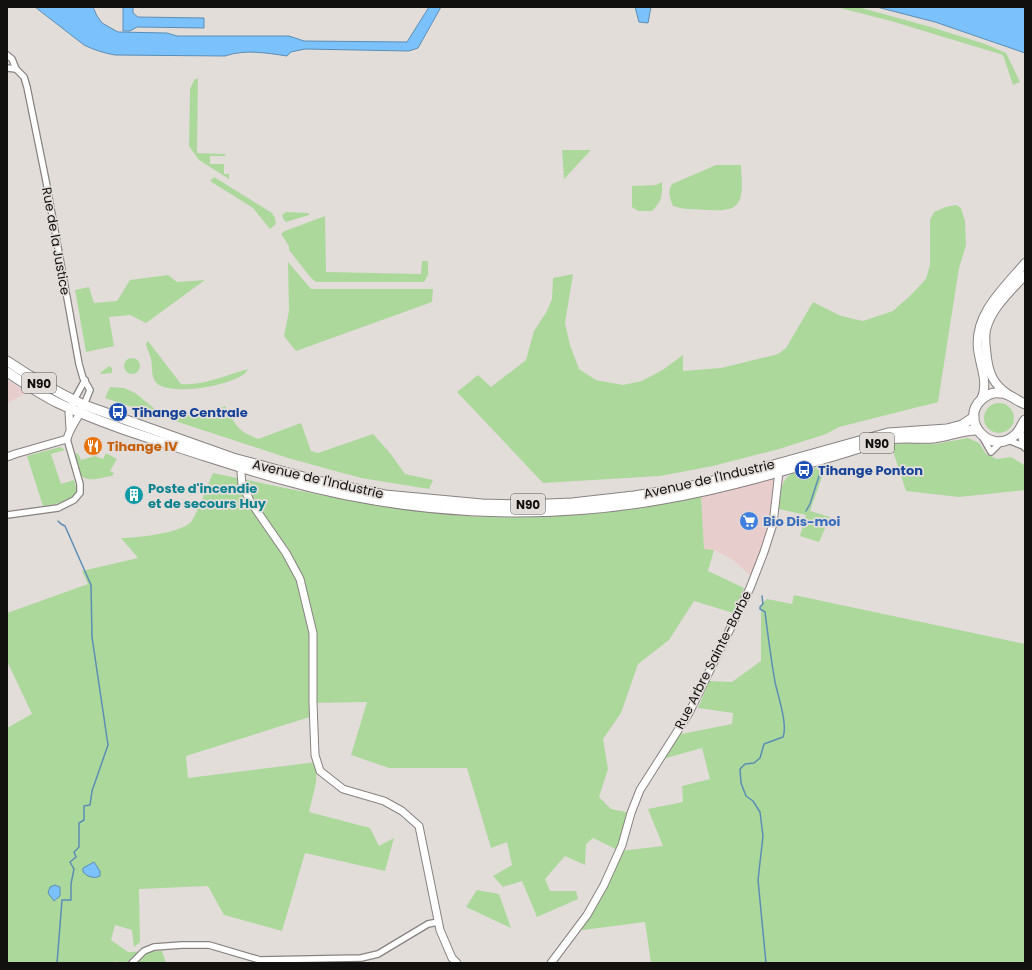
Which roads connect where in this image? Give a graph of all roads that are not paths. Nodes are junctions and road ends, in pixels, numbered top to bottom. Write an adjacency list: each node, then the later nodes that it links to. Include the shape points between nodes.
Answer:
1 (7, 55): 3 (street, Rue de la Justice, via 12,59)
2 (7, 68): 3 (street)
3 (16, 69): 8 (street, Rue de la Justice, via 24,77 27,87 79,364)
4 (1025, 264): 9 (main road, via 997,295 981,322 978,348 985,388)
5 (1025, 275): 10 (main road, via 999,305 986,331 988,364 995,384)
6 (7, 361): 11 (main road, Avenue de l'Industrie / N90)
7 (7, 372): 11 (main road, Avenue de l'Industrie / N90, via 31,388)
8 (85, 380): 11 (street); 12 (street, Rue de la Justice, via 90,390)
9 (981, 400): 10 (main road, via 992,393 999,393); 13 (main road)
10 (1018, 400): 14 (main road)
11 (72, 404): 12 (main road, Avenue de l'Industrie / N90); 15 (street)
12 (81, 412): 15 (street); 21 (main road, Avenue de l'Industrie / N90); 24 (main road, Avenue de l'Industrie / N90)
13 (974, 417): 16 (main road, via 975,426); 22 (main road, Avenue de l'Industrie / N90, via 962,425 947,429 888,433)
14 (1023, 423): 18 (main road, via 1014,436); 19 (street, via 1021,436)
15 (70, 428): 17 (street)
16 (980, 433): 18 (main road, N90, via 994,442); 25 (main road, Avenue de l'Industrie / N90, via 965,430 932,438 890,439)
17 (67, 439): 20 (street); 26 (street, via 80,484 80,493 74,500 58,508)
18 (1005, 441): 19 (street)
19 (1024, 447)
20 (7, 457)
21 (233, 458): 23 (main road, Avenue de l'Industrie / N90); 24 (street)
22 (785, 462): 23 (main road, Avenue de l'Industrie / N90, via 678,489 572,503 524,505 482,504 385,495); 25 (street)
23 (255, 464): 24 (street)
24 (242, 468): 25 (main road, Avenue de l'Industrie / N90, via 319,489 388,502 463,510 536,512 572,511 662,500 720,488); 27 (street, via 242,484 250,501 286,553 300,579 313,633 315,755 320,771 343,789 384,801 402,811 419,826)
25 (779, 471): 31 (street, Rue Arbre Sainte-Barbe, via 773,524 750,588 689,714 640,790 622,845 604,885 587,915)
26 (7, 515)
27 (438, 922): 28 (street, via 428,924 378,954 361,958); 30 (street)
28 (259, 962): 29 (street, via 208,946 182,945 154,946 144,951)
29 (132, 963)
30 (456, 963)
31 (551, 963)

